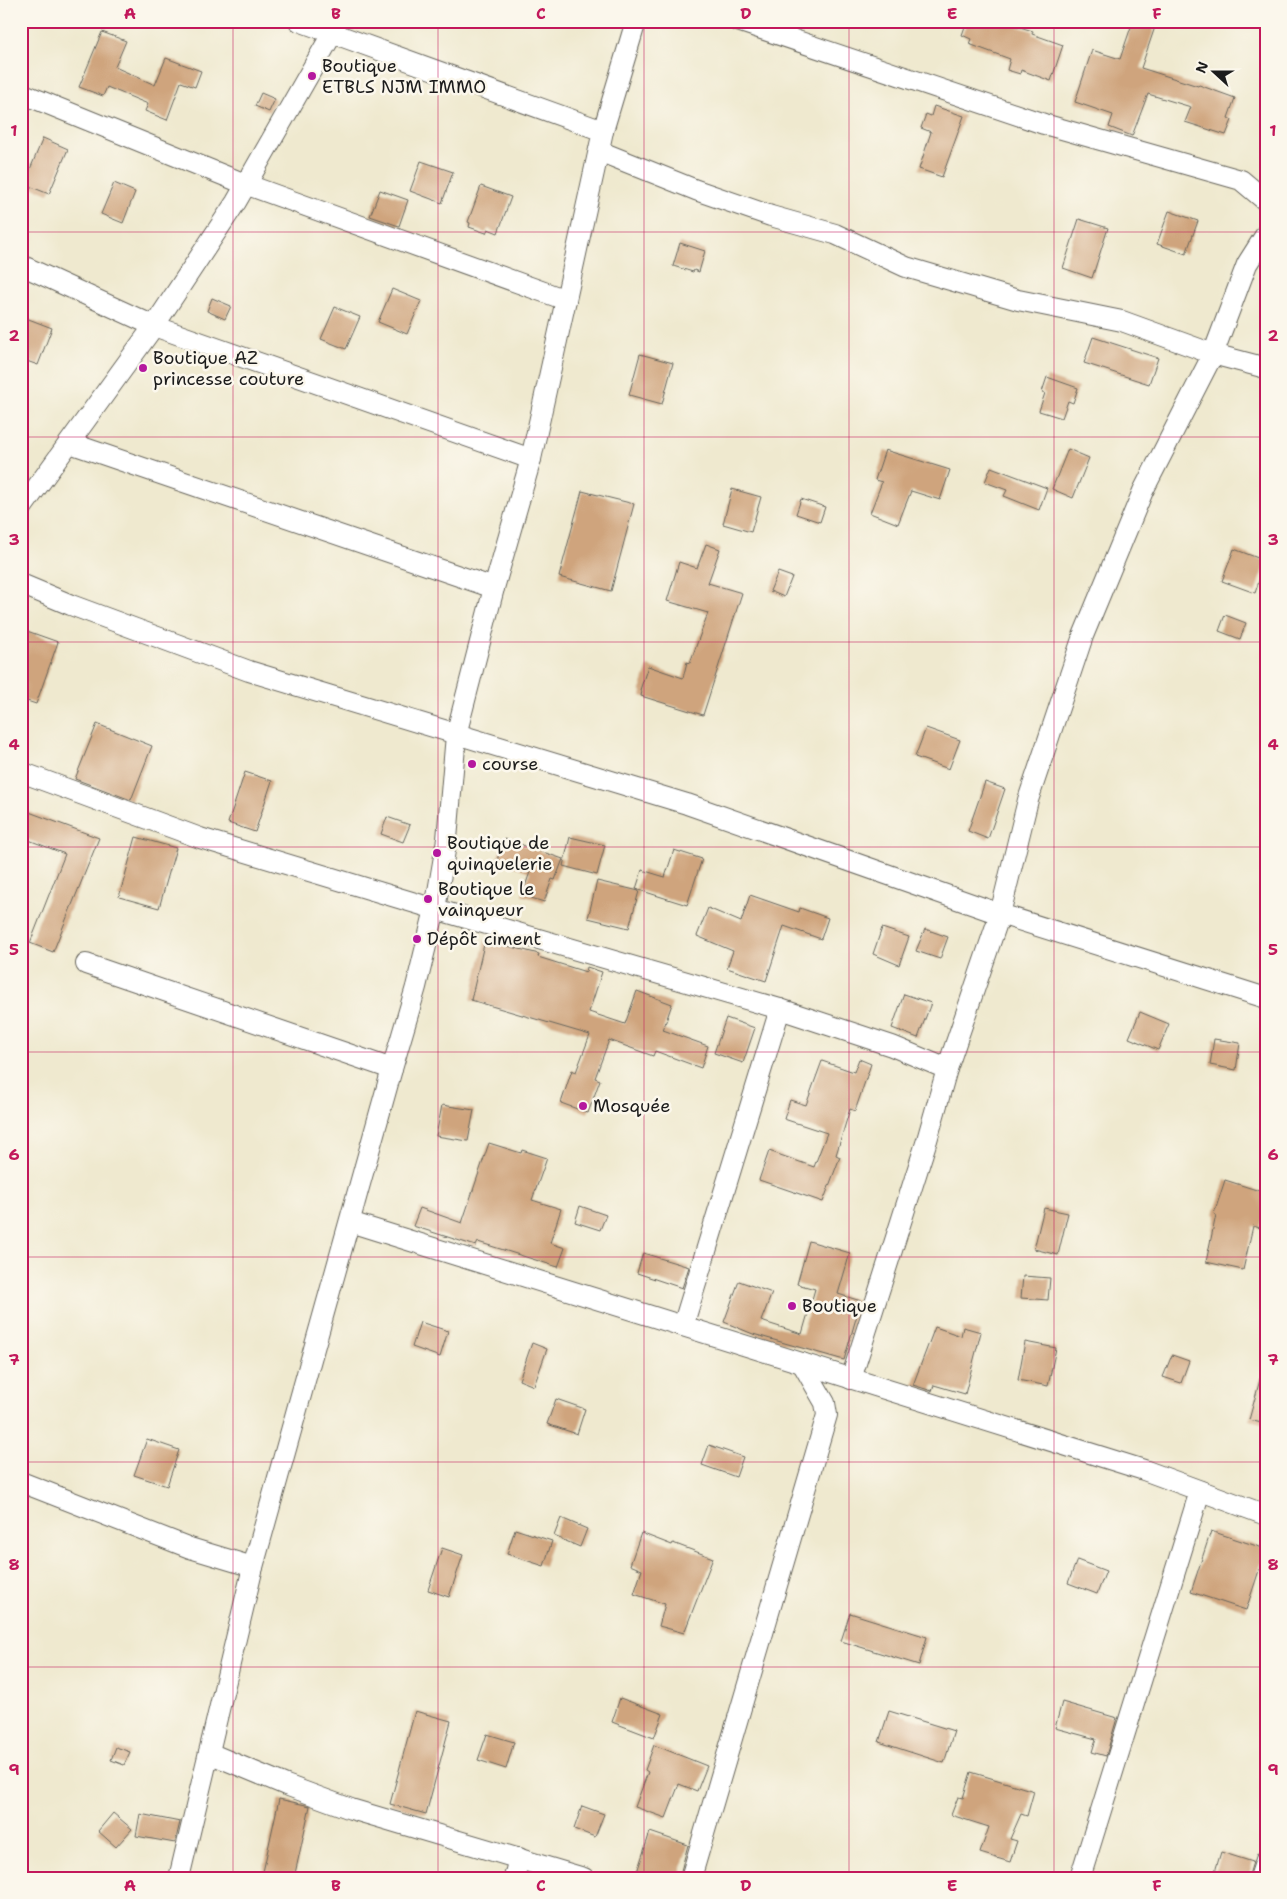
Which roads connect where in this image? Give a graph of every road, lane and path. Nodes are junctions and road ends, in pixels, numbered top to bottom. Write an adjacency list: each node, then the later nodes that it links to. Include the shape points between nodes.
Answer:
1 (299, 21): 4 (street)
2 (636, 21): 6 (street)
3 (738, 21): 9 (street, via 1044,124 1242,180)
4 (334, 28): 6 (street); 8 (street)
5 (21, 93): 8 (street)
6 (604, 131): 7 (street)
7 (599, 151): 12 (street); 14 (street, via 696,190 835,234 906,268 1018,300 1122,320)
8 (245, 184): 12 (street); 13 (street)
9 (1266, 201)
10 (1266, 234): 14 (street, via 1247,264)
11 (21, 265): 13 (street)
12 (566, 300): 17 (street)
13 (154, 326): 16 (street); 17 (street)
14 (1213, 354): 15 (street); 24 (street, via 1143,491 1083,636 1028,800)
15 (1266, 368)
16 (70, 443): 18 (street); 20 (street)
17 (531, 459): 20 (street)
18 (21, 509)
19 (21, 584): 21 (street, via 249,671)
20 (494, 588): 21 (street)
21 (456, 735): 23 (street, via 447,839); 24 (street, via 687,804)
22 (21, 772): 23 (street, via 200,838)
23 (435, 909): 27 (street); 29 (street)
24 (1000, 914): 26 (street); 28 (street)
25 (86, 964): 29 (street)
26 (1266, 998)
27 (780, 1010): 28 (street, via 892,1046); 31 (street)
28 (947, 1069): 33 (street)
29 (392, 1070): 30 (street)
30 (350, 1222): 31 (street); 37 (street)
31 (683, 1326): 32 (street)
32 (802, 1364): 33 (street); 44 (street, via 825,1403 827,1415)
33 (851, 1379): 35 (street, via 1144,1470)
34 (21, 1482): 37 (street, via 190,1548)
35 (1200, 1491): 36 (street); 45 (street)
36 (1266, 1515)
37 (252, 1567): 38 (street)
38 (209, 1753): 39 (street, via 351,1808); 41 (street)
39 (519, 1858): 42 (street); 43 (street)
40 (1266, 1860): 46 (street)
41 (179, 1878)
42 (514, 1878)
43 (584, 1878)
44 (691, 1878)
45 (1080, 1878)
46 (1260, 1878)

